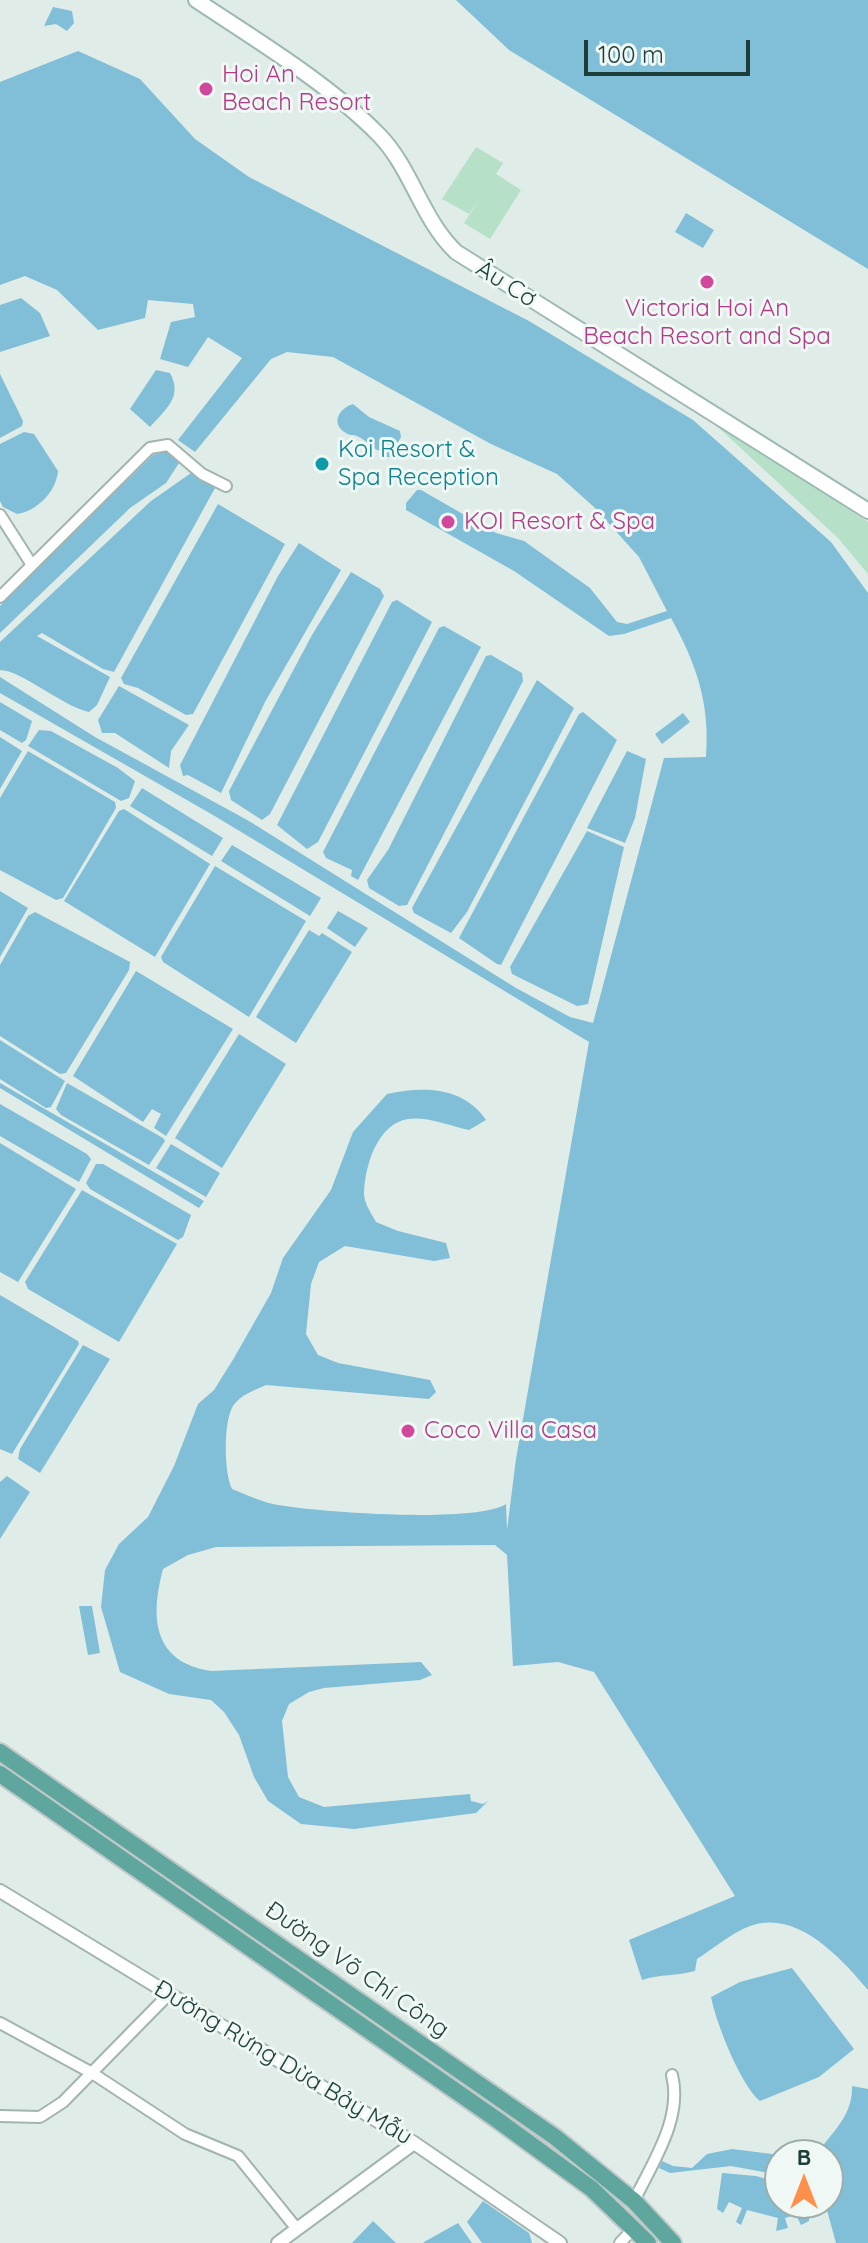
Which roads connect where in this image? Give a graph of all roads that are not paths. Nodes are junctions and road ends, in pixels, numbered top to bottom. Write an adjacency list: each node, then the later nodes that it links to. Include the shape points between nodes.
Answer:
1 (196, 0): 3 (main road, Âu Cơ, via 378,135 401,162 443,240 456,252)
2 (226, 486): 5 (street, via 159,444)
3 (868, 511)
4 (0, 515): 5 (street)
5 (32, 565): 6 (street)
6 (0, 597)
7 (0, 1752): 16 (main road, Đường Võ Chí Công, via 555,2137)
8 (0, 1774): 17 (main road, Đường Võ Chí Công, via 496,2119 592,2189)
9 (0, 1891): 10 (street, Đường Rừng Dừa Bảy Mẫu)
10 (169, 1994): 12 (street); 15 (street, Đường Rừng Dừa Bảy Mẫu)
11 (0, 2023): 12 (street)
12 (92, 2073): 14 (street, via 40,2117); 18 (street, via 185,2134 238,2156)
13 (672, 2075): 16 (street, via 670,2123)
14 (0, 2116)
15 (414, 2143): 18 (street); 20 (street, Đường Rừng Dừa Bảy Mẫu)
16 (634, 2201): 23 (main road, Đường Võ Chí Công)
17 (634, 2228): 21 (street); 22 (main road, Đường Võ Chí Công)
18 (297, 2229): 19 (street)
19 (278, 2243)
20 (560, 2243)
21 (620, 2243)
22 (648, 2243)
23 (673, 2243)

